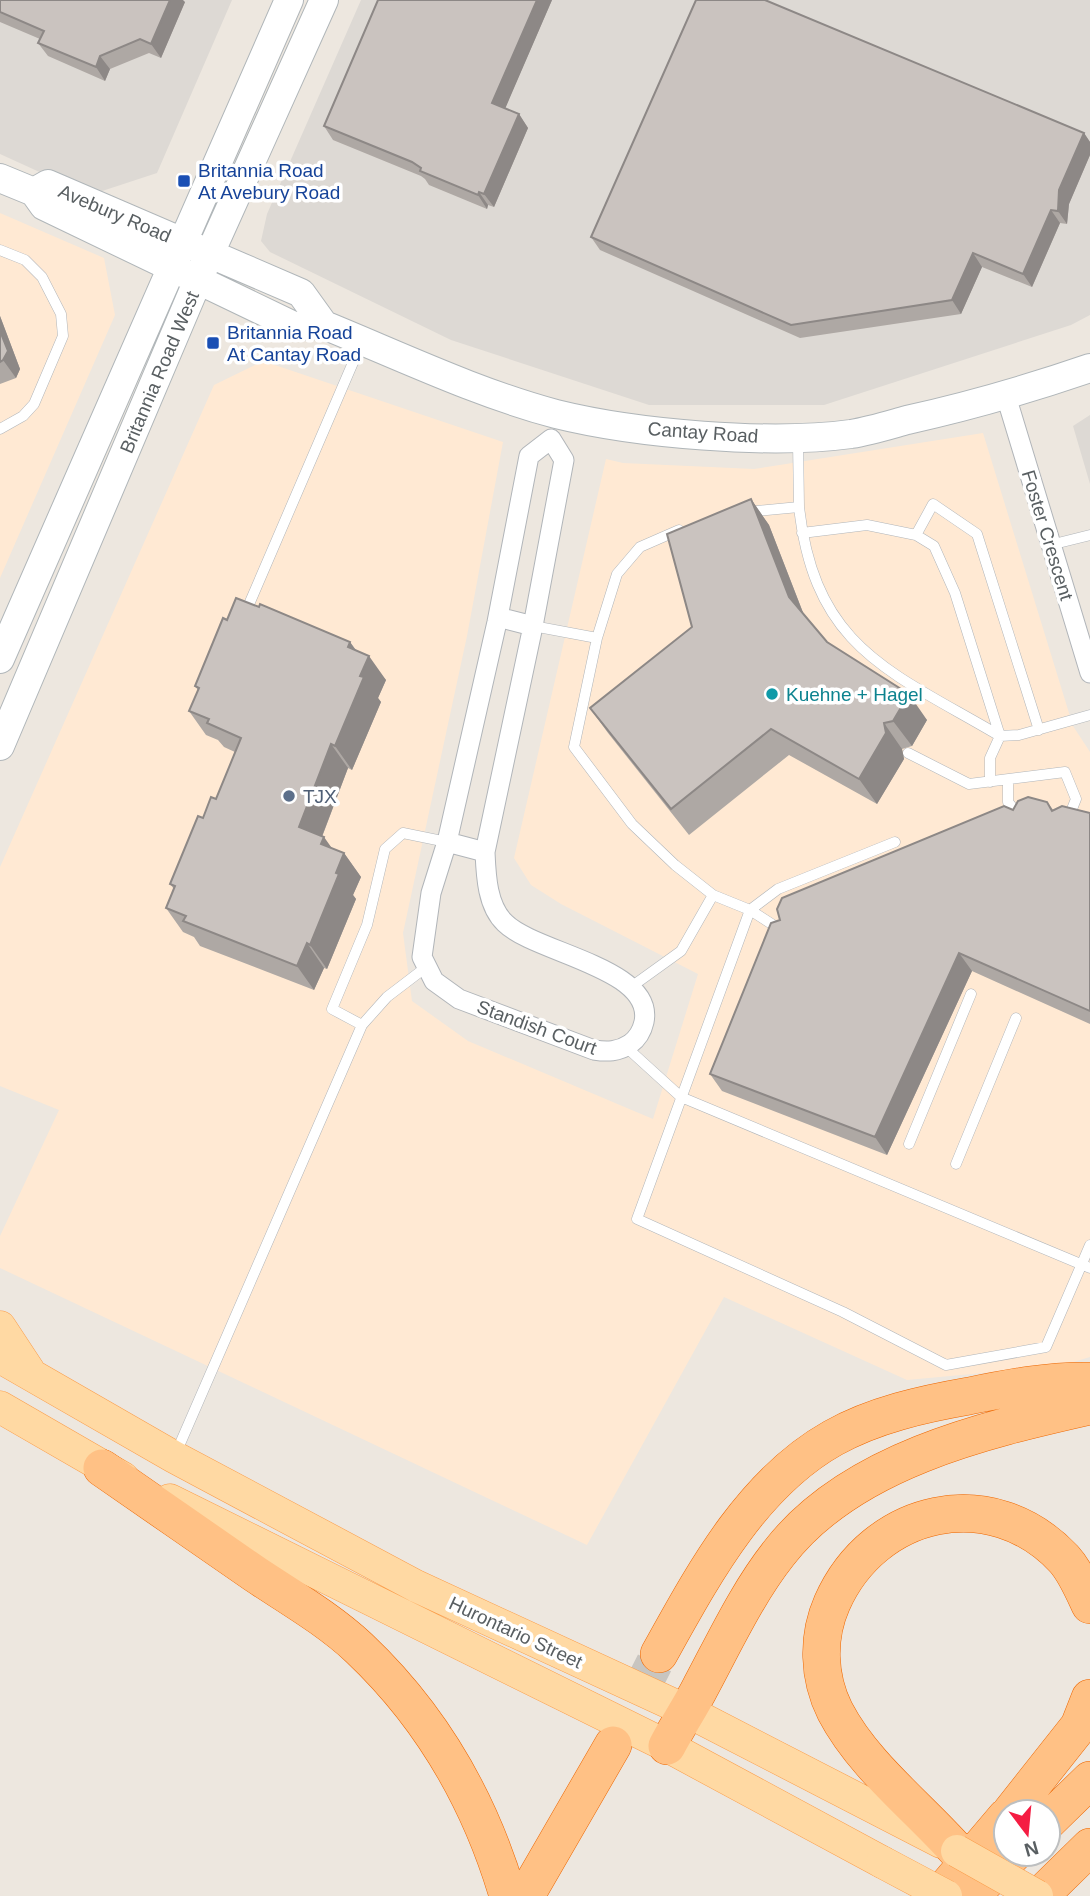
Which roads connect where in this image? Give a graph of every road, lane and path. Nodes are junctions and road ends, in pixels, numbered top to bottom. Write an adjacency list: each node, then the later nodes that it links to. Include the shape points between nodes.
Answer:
1 (289, 0): 5 (main road, Britannia Road West)
2 (324, 0): 5 (main road, Britannia Road West)
3 (0, 178): 4 (main road, Avebury Road)
4 (34, 192): 5 (main road, Avebury Road, via 48,184); 7 (main road, Avebury Road, via 44,206)
5 (197, 247): 7 (main road, Britannia Road West); 8 (main road, via 301,293)
6 (0, 250): 13 (lane, via 25,260 42,277 61,314 62,336 34,404)
7 (184, 274): 8 (main road, Cantay Road, via 294,326); 26 (main road, Britannia Road West); 31 (main road, Britannia Road West)
8 (324, 325): 9 (main road, Cantay Road)
9 (363, 341): 12 (main road, Cantay Road, via 515,401); 22 (lane)
10 (1090, 368): 11 (main road, Cantay Road)
11 (1006, 396): 14 (main road, Cantay Road, via 852,434); 21 (street, Foster Crescent)
12 (554, 426): 14 (main road, Cantay Road, via 618,425 712,436); 23 (street, via 529,456); 24 (street, via 565,460)
13 (0, 429)
14 (798, 437): 15 (lane)
15 (799, 507): 16 (lane); 18 (lane)
16 (731, 514)
17 (689, 526): 25 (lane, via 640,547 625,562)
18 (802, 533): 19 (lane, via 867,525); 30 (lane, via 826,607 867,654)
19 (916, 534): 29 (lane, via 933,504 977,534); 30 (lane, via 934,546 955,593)
20 (1090, 535): 21 (lane)
21 (1050, 545): 27 (street, Foster Crescent)
22 (250, 602)
23 (498, 617): 24 (street); 37 (street)
24 (533, 626): 25 (lane); 39 (street)
25 (597, 638): 40 (lane, via 574,747 632,824)
26 (0, 659)
27 (1090, 673)
28 (1090, 715): 29 (lane)
29 (1039, 730): 30 (lane)
30 (1000, 736): 34 (lane, via 990,758)
31 (0, 746)
32 (908, 753): 34 (lane, via 969,784)
33 (1008, 780): 34 (lane); 35 (lane, via 1008,802); 36 (lane, via 1065,772 1076,799)
34 (990, 782)
35 (1024, 821)
36 (1067, 822)
37 (447, 842): 39 (street); 43 (street, via 424,926); 47 (lane, via 403,833 385,849 367,925 332,1009)
38 (895, 842): 41 (lane, via 778,889)
39 (485, 852): 44 (street, via 492,903 506,925)
40 (713, 895): 41 (lane); 44 (lane, via 681,951)
41 (750, 909): 42 (lane); 49 (lane)
42 (786, 934)
43 (425, 968): 47 (lane, via 387,997); 48 (street, Standish Court, via 444,989 482,1008 594,1050)
44 (631, 987): 48 (street, Standish Court, via 645,1014 643,1027)
45 (971, 994): 50 (lane)
46 (1016, 1018): 51 (lane)
47 (362, 1025): 60 (lane)
48 (626, 1047): 49 (lane)
49 (681, 1097): 53 (lane); 53 (lane, via 637,1219 843,1312 946,1365 1046,1347)
50 (909, 1144)
51 (956, 1164)
52 (1090, 1245): 53 (lane)
53 (1086, 1266)
54 (0, 1327): 56 (main road)
55 (0, 1357): 56 (main road, Hurontario Street)
56 (32, 1375): 60 (main road, Hurontario Street)
57 (1090, 1381): 63 (highway, via 930,1403 872,1420 833,1438 778,1479 756,1503 700,1579)
58 (1090, 1406): 65 (highway, via 930,1449 864,1482 818,1514 779,1552)
59 (0, 1407): 61 (main road, Hurontario Street)
60 (174, 1457): 65 (main road, Hurontario Street, via 416,1586)
61 (102, 1468): 67 (main road, Hurontario Street); 76 (highway, via 305,1606 386,1675 438,1739)
62 (1090, 1605): 71 (highway, via 1065,1560 1013,1524 982,1514 914,1521 886,1535 862,1555 842,1581 827,1616 821,1648 823,1677 834,1710 854,1741)
63 (659, 1654)
64 (1090, 1698): 69 (highway, via 1079,1726)
65 (685, 1710): 67 (highway); 71 (main road, Hurontario Street)
66 (613, 1745): 76 (highway)
67 (667, 1746): 78 (main road, Hurontario Street, bridge)
68 (1090, 1780): 70 (highway)
69 (1022, 1798)
70 (1062, 1807)
71 (921, 1822): 74 (highway)
72 (992, 1834): 77 (highway)
73 (1090, 1847): 80 (highway)
74 (957, 1851): 80 (main road, bridge)
75 (999, 1868): 79 (highway)
76 (518, 1894)
77 (939, 1896)
78 (946, 1896)
79 (971, 1896)
80 (1039, 1896)

